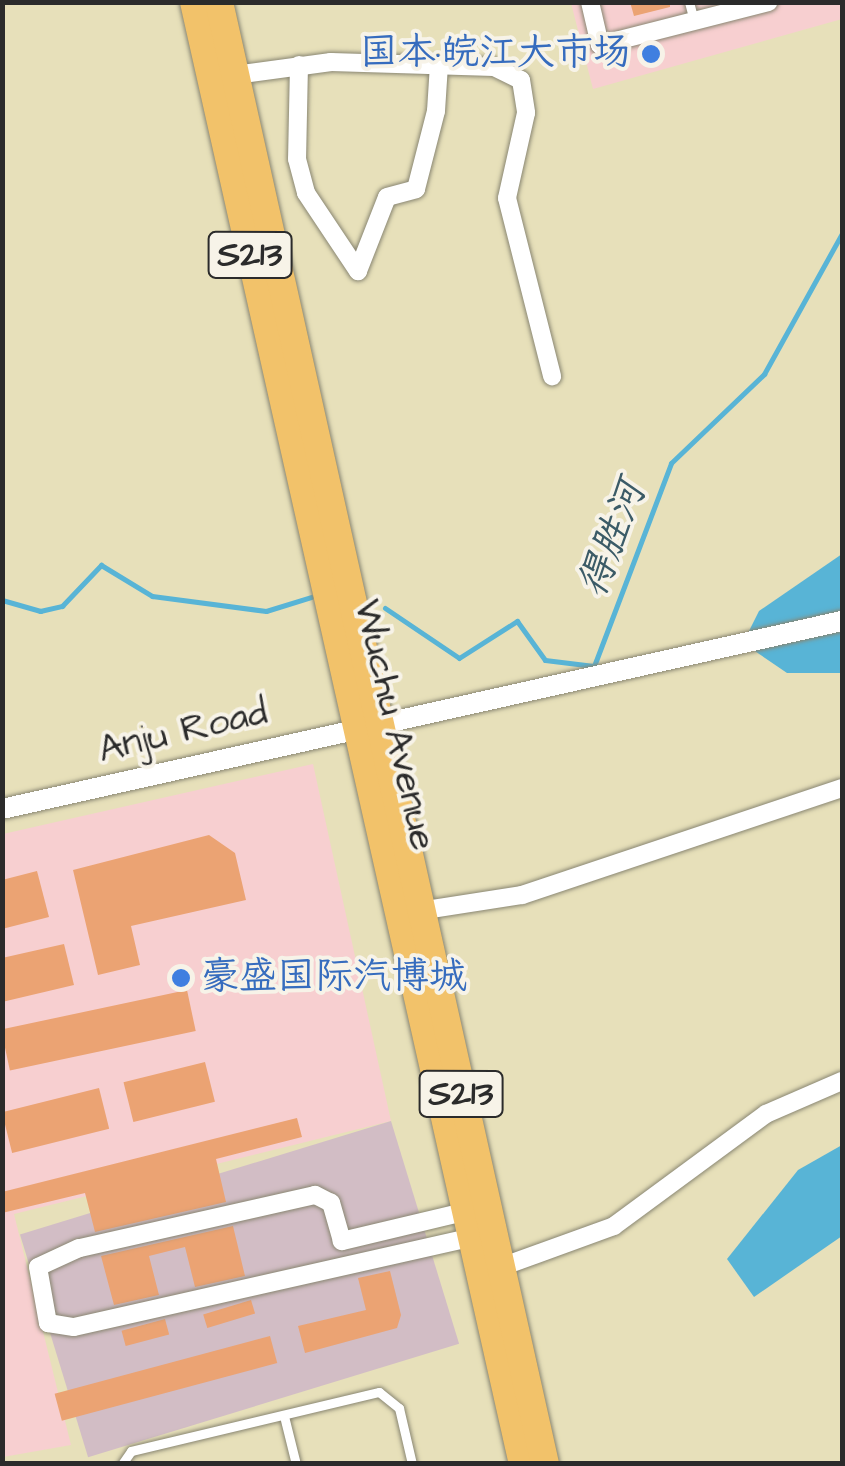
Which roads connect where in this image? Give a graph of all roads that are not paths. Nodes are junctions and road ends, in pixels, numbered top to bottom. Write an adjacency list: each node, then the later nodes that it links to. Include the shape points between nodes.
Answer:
1 (194, 2): 11 (highway, Wuchu Avenue / S213)
2 (219, 2): 9 (highway, Wuchu Avenue / S213)
3 (590, 2): 6 (street, via 600,45)
4 (689, 2): 6 (lane)
5 (768, 2): 6 (street)
6 (694, 22)
7 (299, 65): 8 (street); 8 (street, via 297,158 306,193 358,271 388,197 416,189 436,111); 9 (street)
8 (439, 66): 10 (street, via 506,70 525,88 507,198)
9 (235, 75): 11 (highway, Wuchu Avenue / S213)
10 (552, 376)
11 (318, 505): 13 (highway, Wuchu Avenue / S213)
12 (842, 621): 13 (street, Anju Road)
13 (367, 726): 15 (street, Anju Road); 16 (highway, Wuchu Avenue / S213); 18 (highway, Wuchu Avenue / S213)
14 (842, 788): 16 (street, via 522,896)
15 (2, 809)
16 (419, 911): 19 (highway, Wuchu Avenue / S213)
17 (842, 1080): 19 (street, via 766,1114 614,1226)
18 (471, 1224): 18 (street, via 74,1327 48,1323 38,1267 79,1248 314,1195 332,1202 342,1242); 24 (highway, Wuchu Avenue / S213)
19 (501, 1267): 25 (highway, Wuchu Avenue / S213)
20 (284, 1416): 21 (lane, via 131,1451); 22 (lane); 23 (lane, via 386,1394 399,1408)
21 (122, 1464)
22 (296, 1464)
23 (412, 1464)
24 (523, 1464)
25 (545, 1464)

